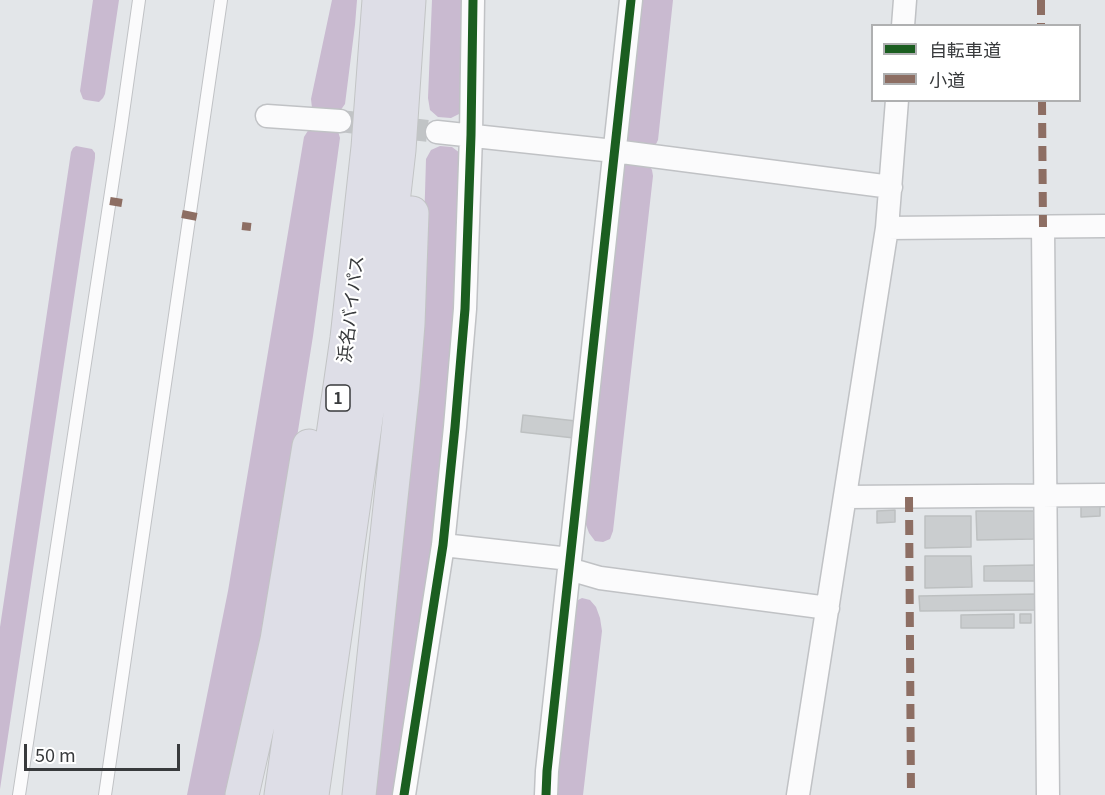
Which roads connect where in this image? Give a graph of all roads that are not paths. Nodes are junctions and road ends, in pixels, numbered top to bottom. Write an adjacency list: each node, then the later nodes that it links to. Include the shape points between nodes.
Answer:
1 (139, 0): 24 (lane)
2 (221, 0): 25 (lane)
3 (473, 0): 12 (street)
4 (631, 0): 13 (street)
5 (905, 0): 7 (street)
6 (394, 6): 26 (highway, 1, via 277,640); 27 (highway, 浜名バイパス / 1, via 368,147 348,328); 28 (highway, 浜名バイパス / 1, via 399,150 378,342); 29 (highway, via 413,199 408,324)
7 (903, 24)
8 (897, 102): 14 (street)
9 (267, 116): 10 (street)
10 (340, 121)
11 (437, 132): 12 (street)
12 (471, 135): 13 (street); 21 (street, via 465,309)
13 (614, 151): 14 (street); 22 (street)
14 (891, 187): 17 (street)
15 (1105, 226): 16 (street)
16 (1043, 227): 17 (street); 18 (street)
17 (887, 228): 20 (street)
18 (1045, 495): 19 (street); 20 (street); 33 (street)
19 (1105, 495)
20 (845, 497): 23 (street)
21 (443, 545): 22 (street); 30 (street)
22 (569, 564): 23 (street, via 600,578); 31 (street)
23 (828, 608): 32 (street)
24 (19, 795)
25 (105, 795)
26 (242, 795)
27 (281, 795)
28 (312, 795)
29 (359, 795)
30 (404, 795)
31 (546, 795)
32 (798, 795)
33 (1048, 795)

